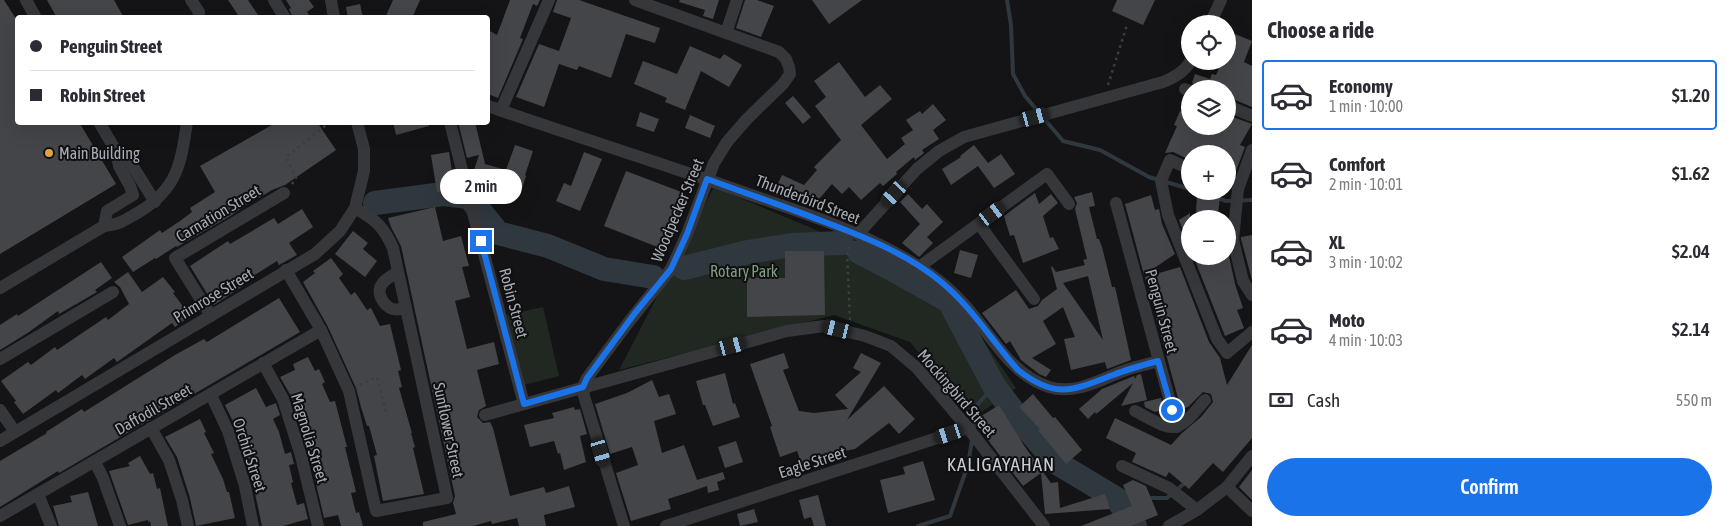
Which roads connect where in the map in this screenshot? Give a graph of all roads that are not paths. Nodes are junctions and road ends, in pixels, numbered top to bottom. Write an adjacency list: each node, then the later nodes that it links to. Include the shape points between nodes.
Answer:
1 (26, 0): 9 (street)
2 (192, 0): 10 (street)
3 (274, 0): 11 (street)
4 (331, 0): 12 (street)
5 (549, 0): 18 (street)
6 (635, 0): 14 (street, Woodpecker Street)
7 (737, 0): 14 (street)
8 (1222, 0): 13 (street)
9 (34, 15)
10 (198, 15)
11 (283, 15)
12 (334, 15)
13 (1214, 15)
14 (726, 33): 28 (street, Woodpecker Street, via 779,52 786,59 790,74 727,142)
15 (1185, 70): 37 (street, via 1163,82 964,137 917,169)
16 (490, 107): 18 (street, Thunderbird Street)
17 (1236, 109): 19 (street)
18 (501, 110): 28 (street, Thunderbird Street)
19 (1252, 116)
20 (101, 125): 25 (street)
21 (186, 125): 31 (street, via 180,164 172,181)
22 (358, 125): 34 (street, Primrose Street, via 364,149 364,171)
23 (451, 125): 55 (street, Robin Street)
24 (1252, 150): 27 (street)
25 (116, 151): 31 (street, via 127,157); 36 (street, via 119,166 133,195 107,211)
26 (1181, 165): 48 (street, via 1170,160 1161,181 1168,215 1217,339 1227,353)
27 (1236, 180)
28 (704, 186): 37 (street, Thunderbird Street); 52 (street, Woodpecker Street, via 671,269)
29 (284, 193): 46 (street, Carnation Street, via 175,258)
30 (1233, 200): 43 (street, via 1233,240 1243,281)
31 (155, 202): 36 (street, via 118,224)
32 (1116, 203): 50 (street, Penguin Street)
33 (1069, 204): 35 (street, via 1047,174)
34 (355, 208): 39 (street, Primrose Street, via 340,231 315,254); 40 (street, Sunflower Street, via 375,219 386,232)
35 (979, 224): 38 (street); 44 (street)
36 (104, 226): 41 (street)
37 (858, 234): 38 (street, Thunderbird Street)
38 (919, 267): 50 (street, Thunderbird Street, via 962,301 1018,370 1050,388 1066,390 1086,386 1130,368)
39 (286, 270): 46 (street, Primrose Street); 47 (street, Sunflower Street)
40 (398, 272): 45 (street, Sunflower Street); 45 (street, via 380,286 379,295 390,308)
41 (0, 288)
42 (113, 292): 49 (street)
43 (1252, 295)
44 (1034, 299)
45 (406, 308): 47 (street, Sunflower Street, via 447,498 376,511 349,391)
46 (211, 316): 62 (street, Primrose Street)
47 (321, 330): 51 (street, Daffodil Street)
48 (1252, 332)
49 (0, 359)
50 (1158, 361): 59 (street, Penguin Street)
51 (263, 363): 53 (street, Daffodil Street); 76 (street, Magnolia Street, via 283,399)
52 (583, 387): 55 (street, Mockingbird Street); 61 (street, Mockingbird Street, via 787,331 824,326 891,346 917,368); 77 (street)
53 (211, 395): 60 (street, Daffodil Street); 75 (street, Orchid Street, via 228,431)
54 (1205, 400): 59 (street, via 1188,420)
55 (524, 404): 58 (street, Mockingbird Street)
56 (0, 410): 62 (street)
57 (1135, 410): 59 (street, via 1162,425)
58 (485, 415)
59 (1177, 427)
60 (151, 428): 65 (street, Daffodil Street); 74 (street, via 169,460)
61 (968, 428): 78 (street, Eagle Street); 79 (street, Mockingbird Street)
62 (15, 432): 63 (street, Primrose Street)
63 (0, 441)
64 (1252, 456): 67 (street)
65 (95, 462): 68 (street, Daffodil Street); 73 (street)
66 (1122, 466): 69 (street, via 1169,488)
67 (1227, 488): 69 (street); 70 (street)
68 (38, 494): 71 (street, Daffodil Street); 72 (street)
69 (1197, 510): 80 (street)
70 (1252, 511)
71 (0, 516)
72 (51, 526)
73 (120, 526)
74 (188, 526)
75 (253, 526)
76 (318, 526)
77 (624, 526)
78 (666, 526)
79 (1044, 526)
80 (1169, 526)

